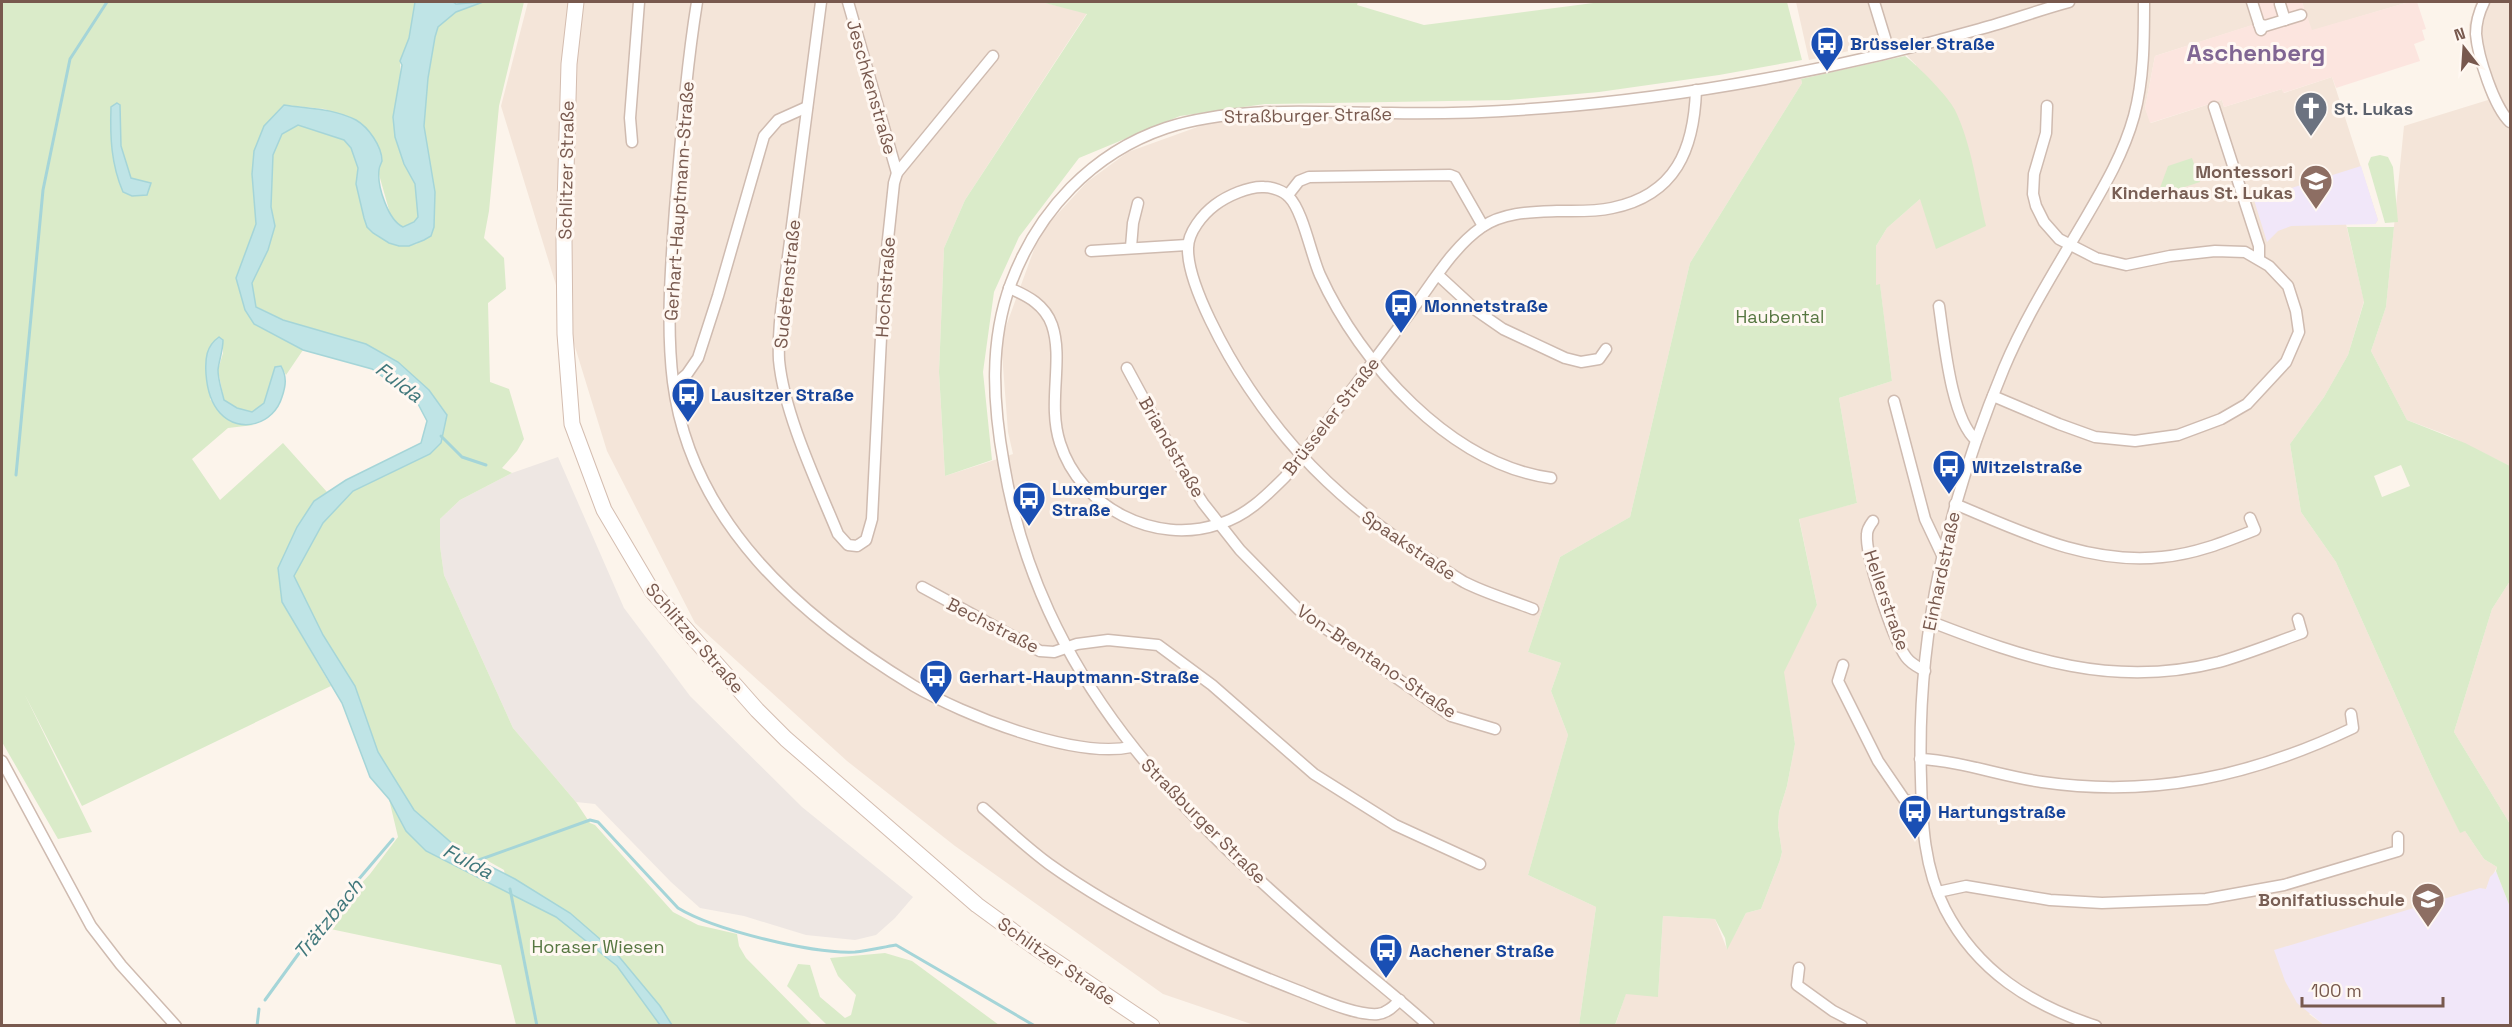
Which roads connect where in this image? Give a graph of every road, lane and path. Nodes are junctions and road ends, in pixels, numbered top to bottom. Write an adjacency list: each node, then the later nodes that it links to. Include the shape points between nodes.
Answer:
1 (576, 2): 69 (main road, Schlitzer Straße, via 569,64 565,334 572,424 604,510 652,591 786,739 977,905)
2 (639, 2): 21 (street, via 630,118)
3 (697, 2): 37 (street, Gerhart-Hauptmann-Straße, via 688,61 672,255)
4 (821, 2): 18 (street, Sudetenstraße)
5 (848, 2): 22 (street, Jeschkenstraße)
6 (1874, 2): 14 (street)
7 (2069, 2): 14 (street, Straßburger Straße, via 1985,28)
8 (2144, 2): 27 (street, Einhardstraße, via 2142,68 2133,120 2115,165)
9 (2252, 2): 13 (street, via 2260,27)
10 (2484, 2): 20 (street, via 2477,24 2479,46 2494,98)
11 (2280, 4): 13 (street)
12 (2301, 15): 13 (street)
13 (2285, 20)
14 (1889, 51): 16 (street, Straßburger Straße)
15 (993, 56): 22 (street)
16 (1696, 90): 25 (street, Brüsseler Straße, via 1694,124 1684,154 1668,178 1648,194 1614,208 1515,214); 32 (street, Straßburger Straße, via 1533,109 1255,113 1184,123 1122,148 1072,186 1042,219)
17 (2047, 106): 27 (street, via 2046,133 2034,174 2033,194 2044,222)
18 (807, 107): 37 (street, via 778,120 764,136 698,358); 47 (street, Sudetenstraße, via 778,333 779,361 797,429 838,534 848,545)
19 (2214, 107): 30 (street, via 2259,246)
20 (2511, 123)
21 (632, 142)
22 (897, 172): 47 (street, Hochstraße, via 884,278 872,519 866,540)
23 (1288, 195): 25 (street, via 1299,181 1309,177 1450,175 1455,177); 26 (street, via 1260,187 1222,200 1206,211); 35 (street, via 1330,296)
24 (1138, 203): 28 (street)
25 (1483, 226): 31 (street, Brüsseler Straße)
26 (1187, 245): 28 (street); 41 (street, Spaakstraße, via 1190,268 1211,323 1232,363)
27 (2070, 245): 30 (street, via 2096,258 2126,265 2215,251 2245,252); 38 (street, Einhardstraße, via 2024,326)
28 (1131, 247): 29 (street)
29 (1091, 251)
30 (2259, 259): 38 (street, via 2288,286 2299,332 2286,362 2236,412 2178,435 2122,441 2083,433)
31 (1438, 275): 34 (street, via 1477,311 1545,351 1581,363 1599,359); 35 (street, Brüsseler Straße)
32 (1009, 288): 46 (street, Brüsseler Straße, via 1036,302 1051,323 1056,353 1057,432 1066,459 1086,488 1114,511 1143,524 1178,530); 53 (street, Straßburger Straße, via 1001,313 995,360 1001,450 1025,553)
33 (1939, 306): 40 (street, via 1962,422)
34 (1606, 349)
35 (1373, 362): 41 (street, Brüsseler Straße); 42 (street, via 1415,406 1447,432 1501,464 1528,475)
36 (1127, 368): 46 (street, Briandstraße, via 1186,477)
37 (674, 384): 58 (street, Gerhart-Hauptmann-Straße, via 690,445 720,514 758,562 846,642 921,690 1000,724 1102,750)
38 (1993, 396): 40 (street, Einhardstraße)
39 (1894, 401): 48 (street, via 1925,519)
40 (1976, 440): 43 (street, Einhardstraße)
41 (1301, 457): 46 (street, Brüsseler Straße, via 1265,497 1243,514); 50 (street, Spaakstraße, via 1387,532 1465,582)
42 (1551, 478)
43 (1955, 504): 44 (street, via 2063,547 2135,559 2212,546 2255,530); 48 (street, Einhardstraße)
44 (2250, 518)
45 (1872, 521): 55 (street, Hellerstraße, via 1866,531 1868,548 1895,633 1906,657)
46 (1219, 524): 57 (street, Von-Brentano-Straße, via 1299,610 1451,716)
47 (857, 546)
48 (1942, 555): 52 (street, Einhardstraße)
49 (922, 587): 53 (street, Bechstraße, via 1040,651)
50 (1533, 609)
51 (2298, 619): 52 (street, via 2302,633 2219,662 2122,672 2037,660)
52 (1929, 621): 55 (street, Einhardstraße)
53 (1066, 649): 58 (street, Straßburger Straße); 64 (street, via 1108,640 1158,645 1212,685 1314,774 1395,825)
54 (1843, 665): 61 (street, via 1838,681 1878,761 1904,799)
55 (1925, 671): 59 (street, Einhardstraße)
56 (2351, 714): 59 (street, via 2353,728 2304,750 2235,773 2160,786 2075,786)
57 (1495, 729)
58 (1131, 747): 67 (street, Straßburger Straße, via 1218,841)
59 (1920, 759): 61 (street, Einhardstraße)
60 (2, 761): 68 (street, via 91,926)
61 (1922, 807): 65 (street, Einhardstraße, via 1927,858)
62 (983, 808): 67 (street, via 1048,863 1099,897 1224,962 1367,1014 1384,1012)
63 (2398, 837): 65 (street, via 2398,851 2284,885 2206,899 2102,903 2050,900 1966,886)
64 (1480, 864)
65 (1938, 892): 72 (street, Einhardstraße, via 1961,936 1995,974 2039,1004)
66 (1799, 968): 71 (street, via 1797,984 1833,1011)
67 (1400, 1000): 70 (street, Straßburger Straße)
68 (176, 1026)
69 (1152, 1026)
70 (1429, 1026)
71 (1862, 1026)
72 (2096, 1026)

